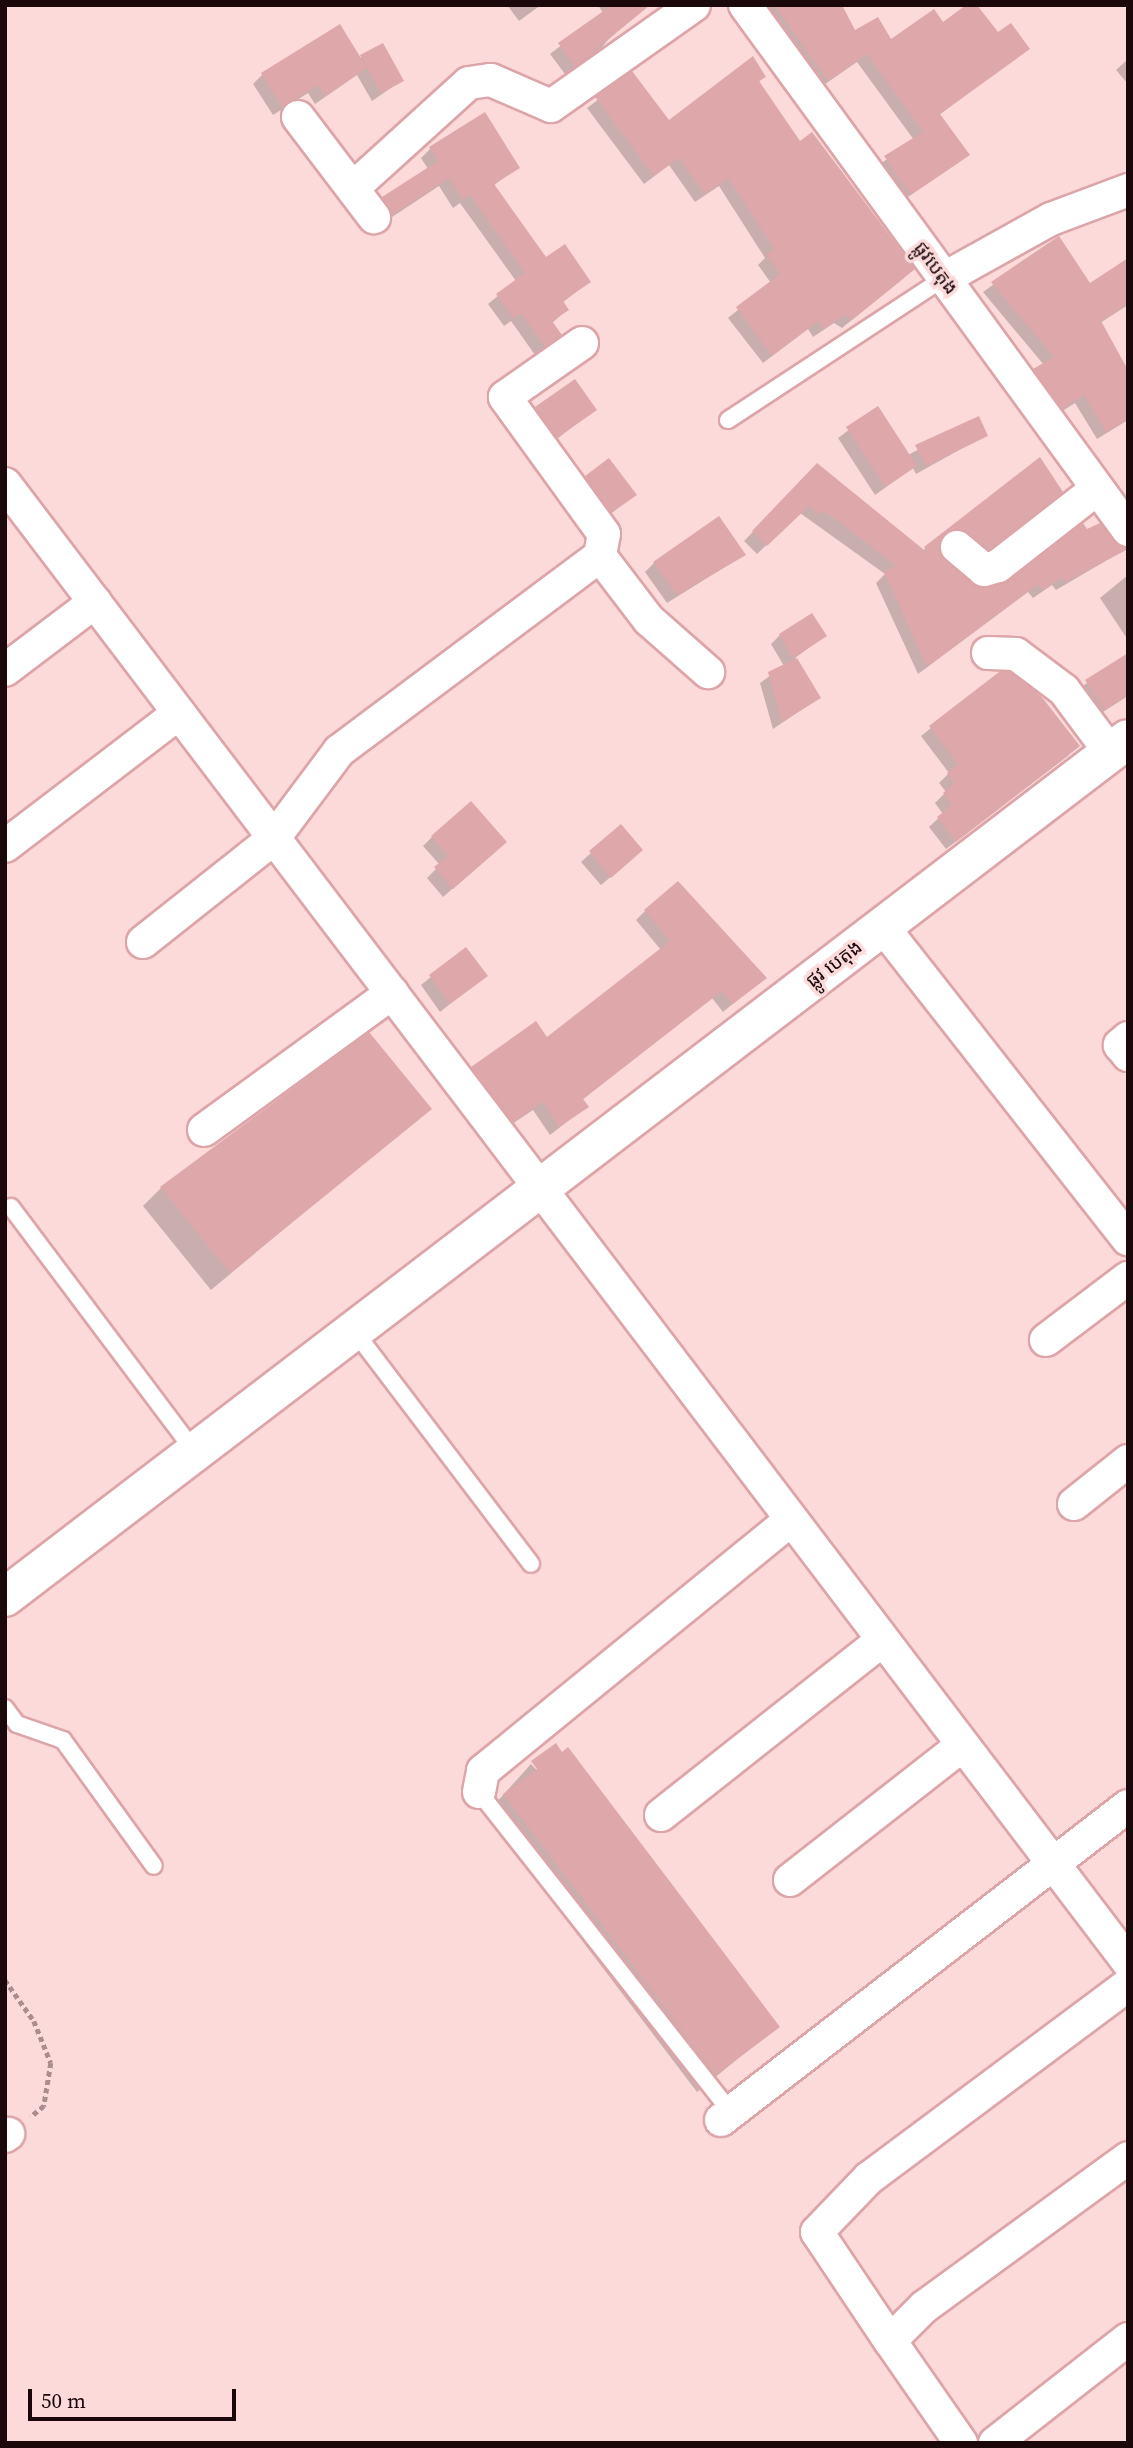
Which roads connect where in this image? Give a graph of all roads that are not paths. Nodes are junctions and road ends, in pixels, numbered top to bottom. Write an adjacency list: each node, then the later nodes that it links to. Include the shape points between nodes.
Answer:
1 (694, 5): 4 (street, via 551,106 491,80 469,83)
2 (745, 5): 7 (street, ផ្លូវបេតុង)
3 (298, 117): 4 (street)
4 (352, 188): 6 (street)
5 (1128, 190): 7 (street, via 1051,219)
6 (374, 217)
7 (943, 279): 9 (lane); 11 (street, ផ្លូវបេតុង)
8 (582, 343): 14 (street, via 505,397 604,534)
9 (728, 420)
10 (5, 484): 15 (street)
11 (1097, 489): 12 (street, ផ្លូវបេតុង); 13 (street, via 998,566 984,570)
12 (1128, 530)
13 (957, 547)
14 (600, 556): 18 (street, via 649,620); 21 (street, via 339,751)
15 (95, 602): 17 (street); 19 (street)
16 (988, 653): 20 (street, via 1016,654 1064,690)
17 (5, 670)
18 (708, 672)
19 (179, 713): 21 (street); 22 (street)
20 (1119, 746): 23 (street, ផ្លូវ បេតុង)
21 (275, 838): 24 (street); 25 (street)
22 (5, 846)
23 (883, 926): 29 (street, ផ្លូវ បេតុង); 31 (street)
24 (143, 942)
25 (392, 993): 28 (street); 29 (street)
26 (1128, 1038): 27 (street, via 1119,1045)
27 (1128, 1055)
28 (204, 1130)
29 (541, 1189): 33 (street, ផ្លូវ បេតុង); 38 (street)
30 (11, 1207): 35 (lane)
31 (1128, 1240)
32 (1128, 1278): 34 (street)
33 (355, 1332): 35 (street, ផ្លូវ បេតុង); 39 (lane)
34 (1046, 1340)
35 (197, 1454): 40 (street, ផ្លូវ បេតុង)
36 (1128, 1461): 37 (street)
37 (1074, 1504)
38 (790, 1521): 41 (street); 44 (street, via 483,1770)
39 (531, 1564)
40 (5, 1597)
41 (881, 1642): 43 (street); 46 (street)
42 (5, 1708): 48 (lane, via 17,1724 63,1740)
43 (963, 1745): 47 (street); 49 (street)
44 (479, 1792): 52 (lane)
45 (1128, 1806): 47 (street)
46 (661, 1815)
47 (1054, 1864): 50 (street); 52 (street)
48 (154, 1866)
49 (790, 1880)
50 (1128, 1962)
51 (1128, 1985): 55 (street, via 869,2179 817,2232)
52 (726, 2116)
53 (1128, 2158): 55 (street, via 924,2307)
54 (1128, 2339): 57 (street)
55 (890, 2341): 56 (street)
56 (961, 2443)
57 (995, 2443)

